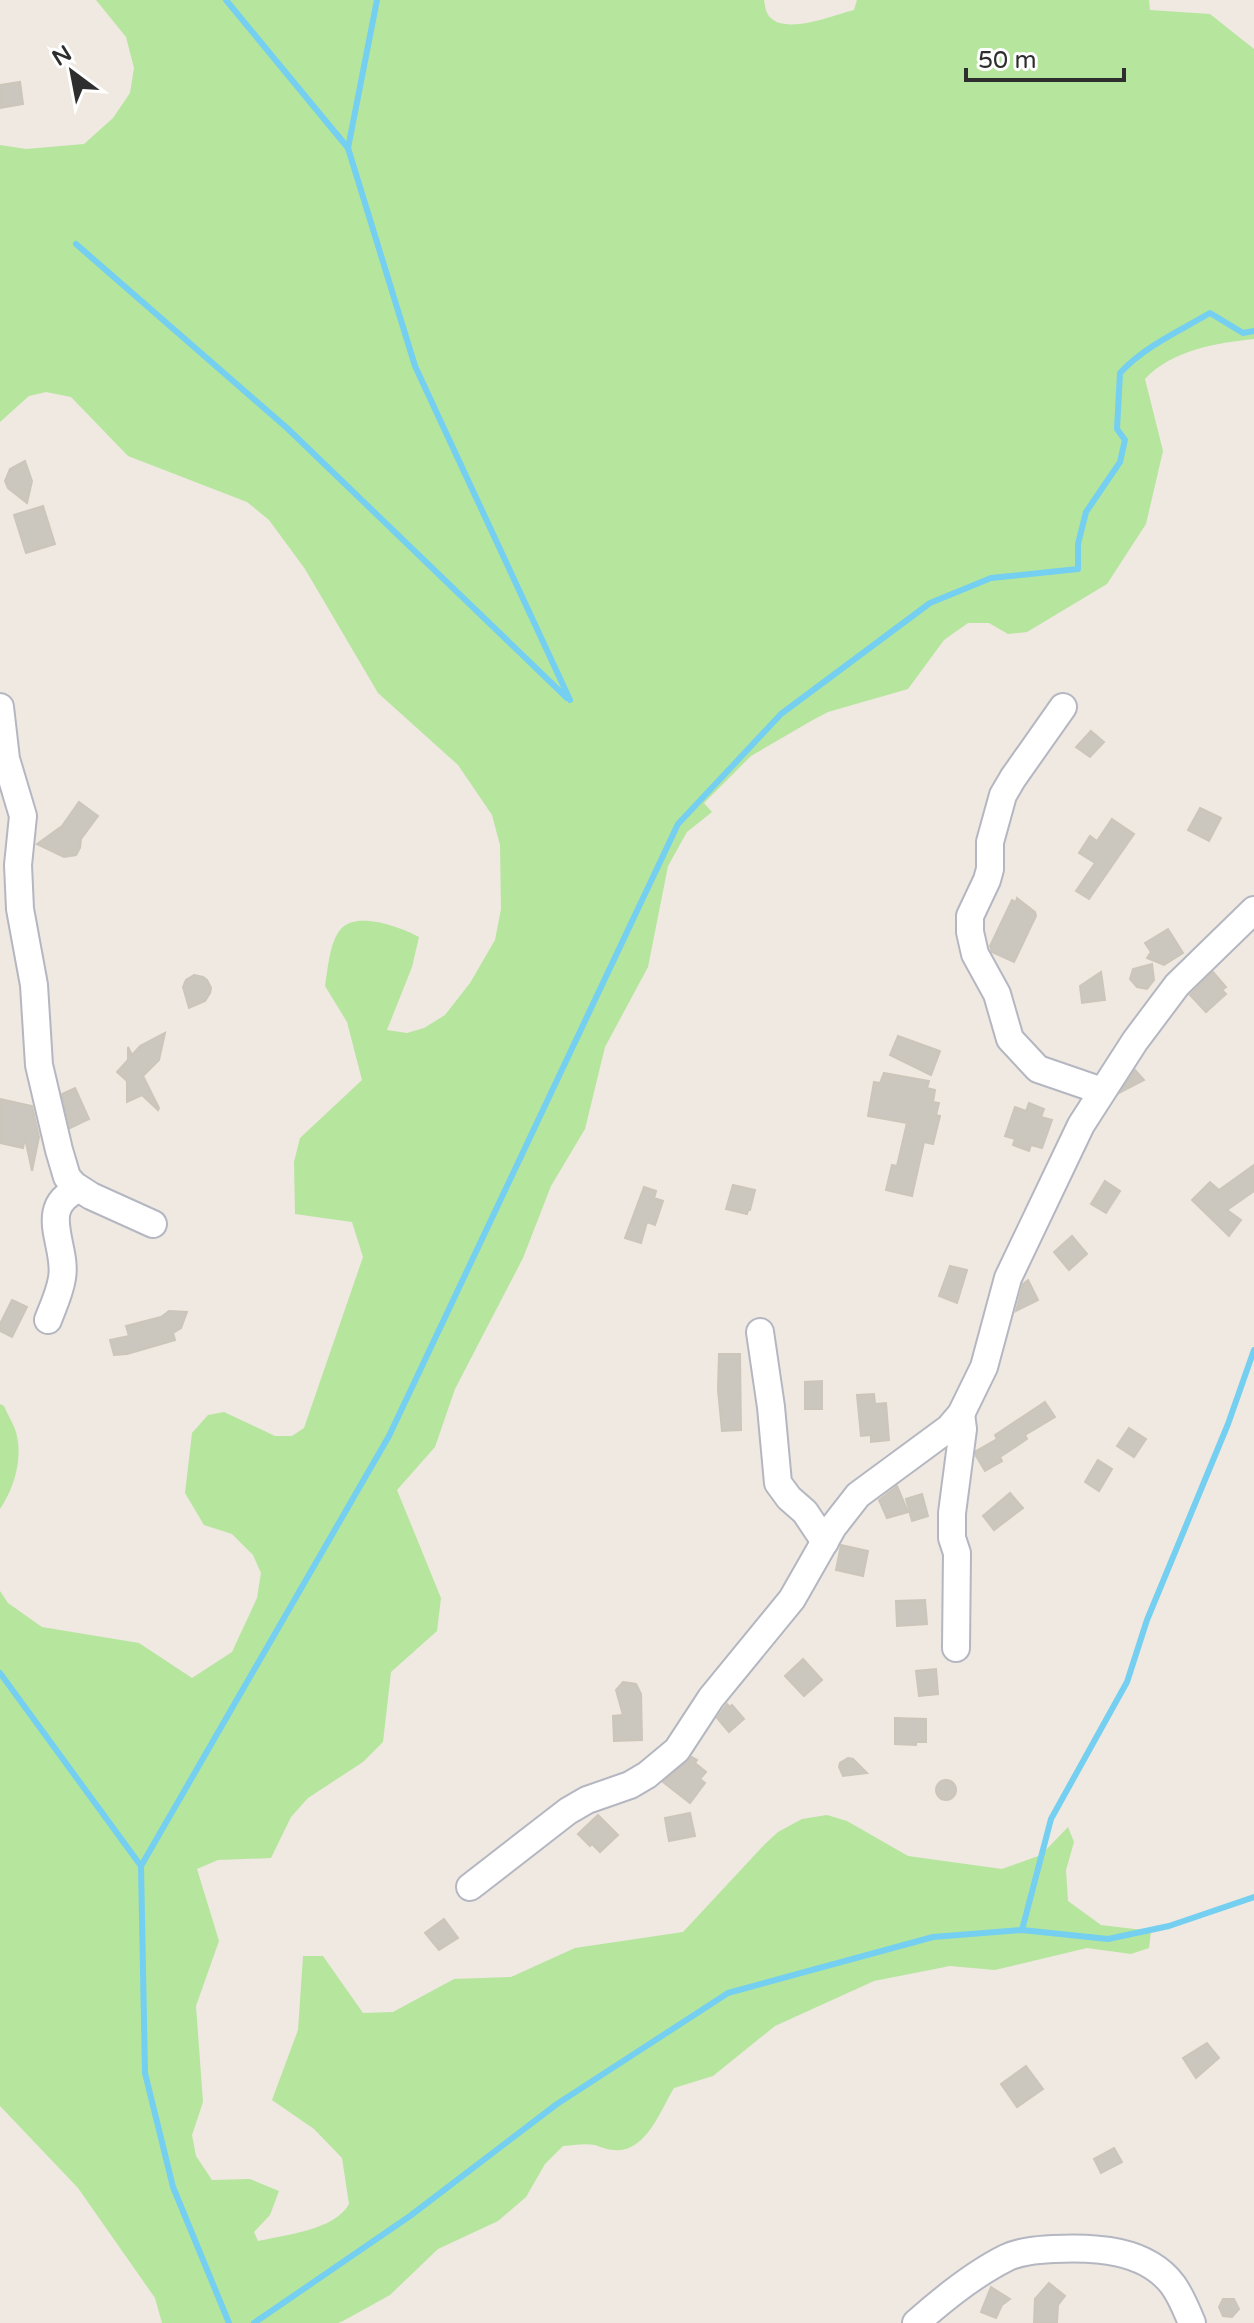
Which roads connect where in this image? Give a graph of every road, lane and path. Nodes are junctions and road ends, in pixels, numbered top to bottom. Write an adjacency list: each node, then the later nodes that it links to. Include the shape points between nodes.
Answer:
1 (1063, 707): 4 (street, via 1003,795 990,842 990,869 970,916 970,932 1010,1039 1038,1069)
2 (1, 715): 5 (street, via 6,759 23,816 20,909 34,985 39,1065 67,1177)
3 (1254, 910): 4 (street, via 1177,985)
4 (1102, 1091): 9 (street, via 1008,1278 984,1367)
5 (79, 1189): 6 (street); 7 (street, via 70,1192 56,1213 62,1279)
6 (153, 1224)
7 (48, 1320)
8 (760, 1332): 10 (street, via 778,1483)
9 (961, 1414): 10 (street, via 858,1495); 11 (street, via 951,1529 957,1553)
10 (825, 1542): 12 (street, via 792,1599 711,1698 677,1750 630,1785 568,1811)
11 (956, 1648)
12 (470, 1887)
13 (916, 2323): 14 (street, via 1009,2257 1073,2248 1136,2257 1153,2267 1173,2284)
14 (1192, 2323)

